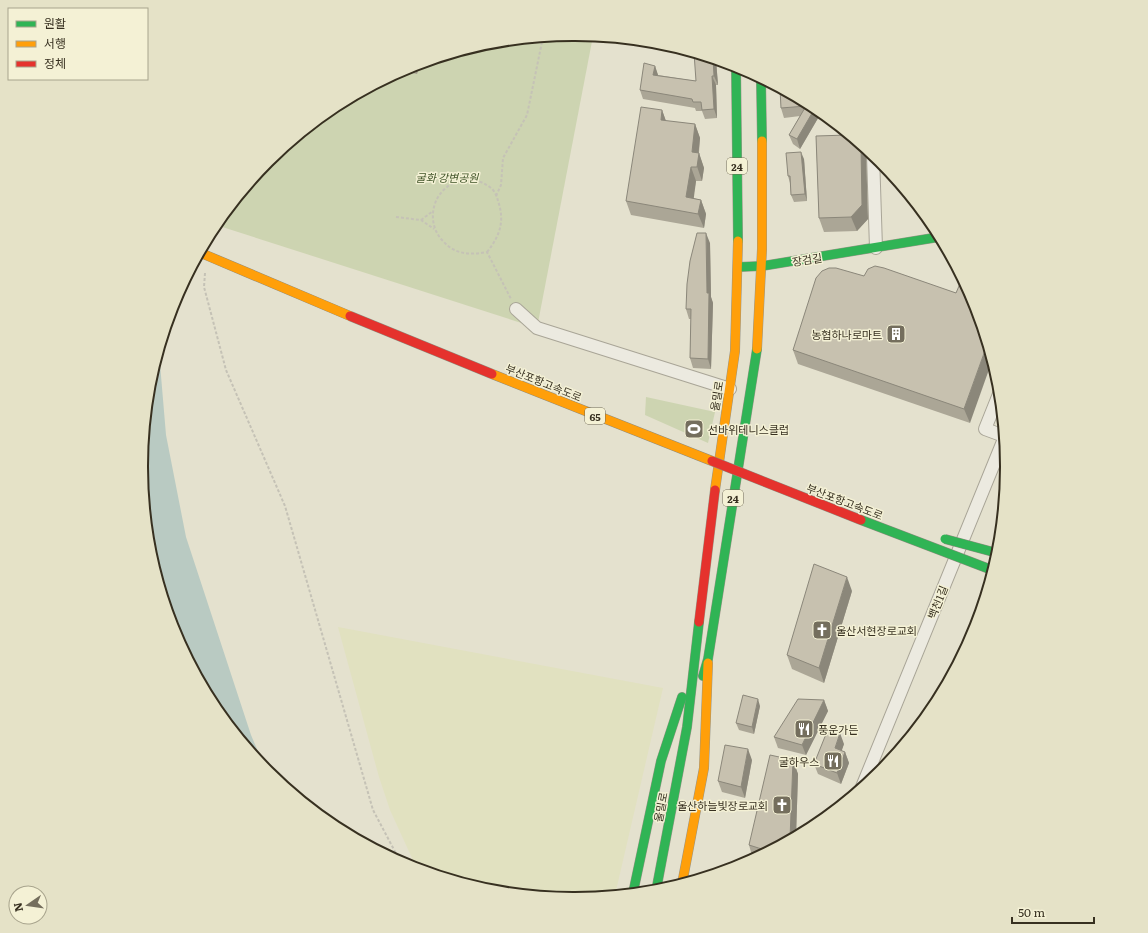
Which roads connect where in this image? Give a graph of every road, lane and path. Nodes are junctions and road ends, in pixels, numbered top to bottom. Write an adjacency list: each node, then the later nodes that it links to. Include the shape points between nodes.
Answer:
1 (542, 42): 5 (path, via 526,115 503,158 501,185)
2 (736, 73): 16 (main road, 울밀로 / 24)
3 (761, 85): 15 (main road, 울밀로 / 24)
4 (873, 164): 11 (street)
5 (496, 196): 6 (path, via 492,189 479,181 462,179 442,190); 12 (path, via 502,219 498,234)
6 (434, 210): 8 (path); 9 (path)
7 (396, 217): 8 (path)
8 (421, 220): 9 (path)
9 (435, 230): 12 (path, via 446,245 456,251 467,254)
10 (933, 238): 11 (main road, 장검길)
11 (876, 248): 15 (main road, 장검길)
12 (487, 252): 17 (path)
13 (205, 255): 26 (main road, 부산포항고속도로 / 65, bridge, via 597,416)
14 (206, 266): 31 (path, via 204,287 226,370 286,506 373,810)
15 (762, 266): 16 (main road, 장검길); 28 (main road, 울밀로 / 24, via 752,388)
16 (738, 267): 18 (main road, 울밀로 / 24, via 735,351)
17 (516, 309): 18 (street, via 537,328)
18 (730, 389): 27 (main road, 울밀로 / 24)
19 (995, 404): 20 (street, via 985,429)
20 (999, 435)
21 (999, 448): 30 (street, 백천1길)
22 (711, 449): 23 (main road)
23 (748, 463)
24 (991, 551): 25 (main road, bridge, via 937,536)
25 (990, 556)
26 (987, 568)
27 (695, 658): 29 (main road, 울밀로 / 24); 34 (main road, via 661,762)
28 (708, 658): 29 (main road, 울밀로 / 24); 32 (main road, via 704,768)
29 (687, 728): 33 (main road, 울밀로 / 24)
30 (867, 775)
31 (396, 853)
32 (683, 878)
33 (657, 884)
34 (634, 887)

